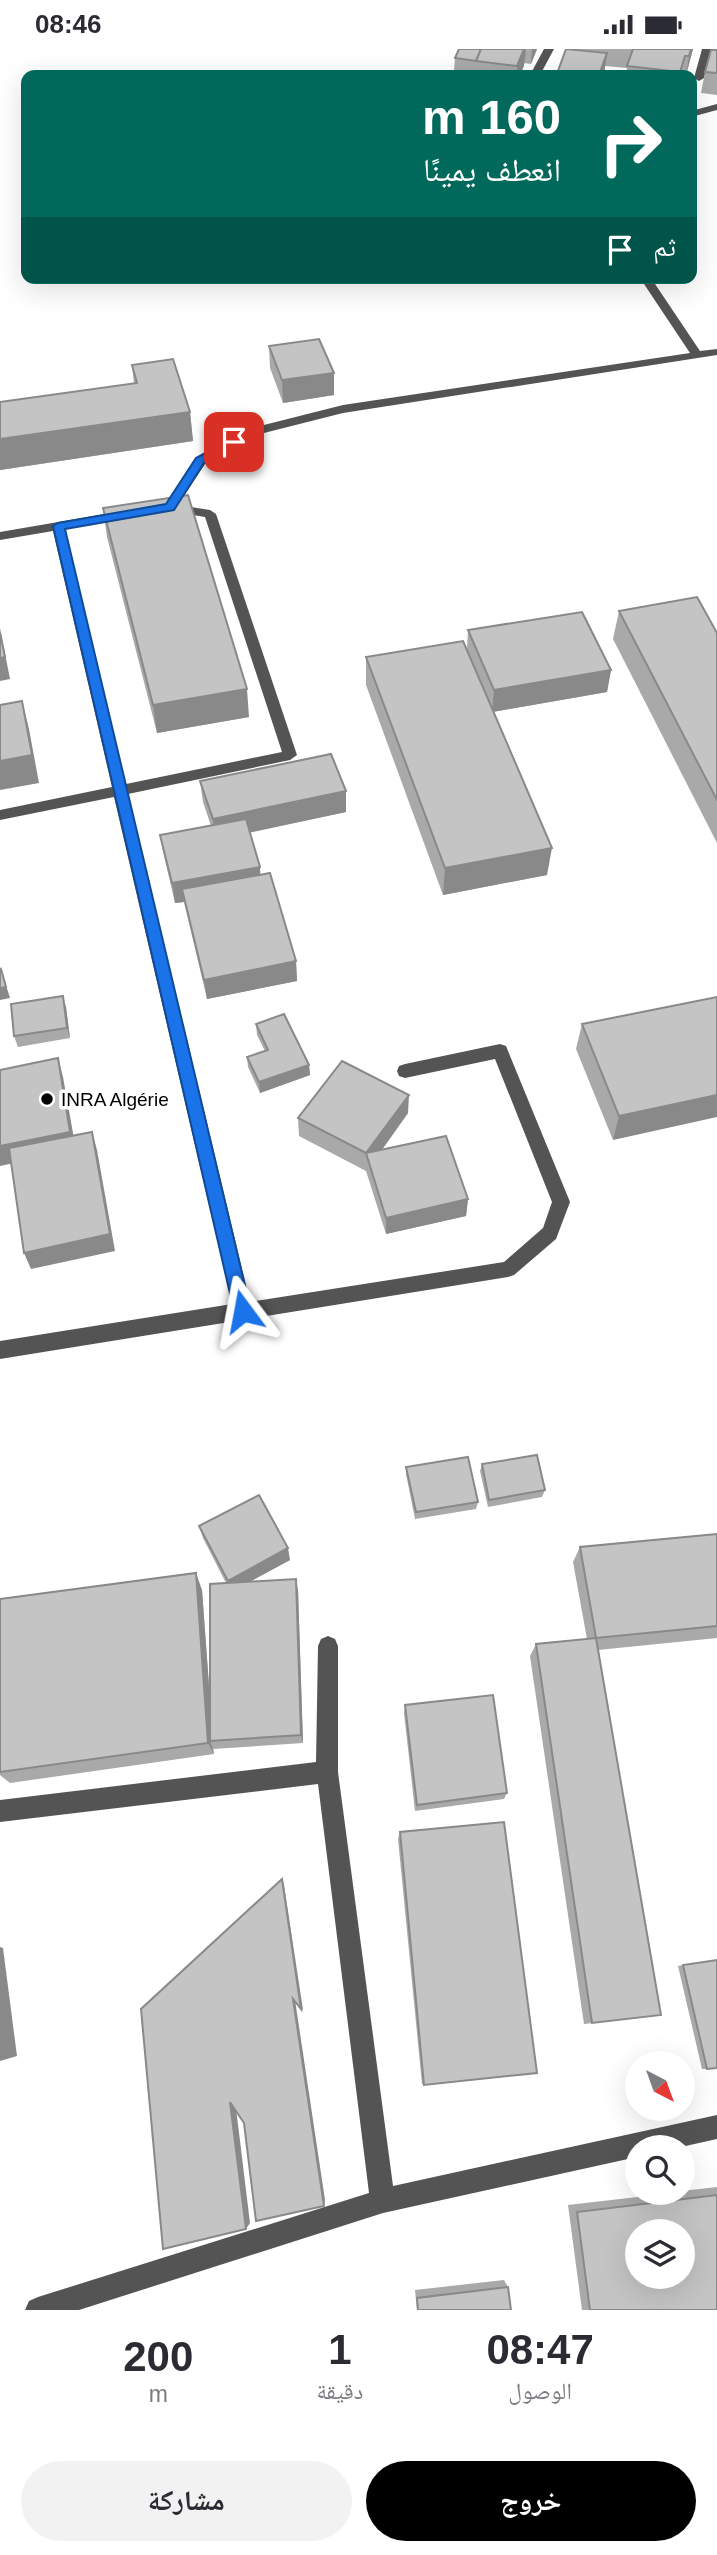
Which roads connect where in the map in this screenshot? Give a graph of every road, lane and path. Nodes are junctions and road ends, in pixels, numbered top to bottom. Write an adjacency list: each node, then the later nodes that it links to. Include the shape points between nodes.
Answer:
1 (549, 49): 3 (street)
2 (707, 49): 4 (street)
3 (538, 70)
4 (699, 78)
5 (717, 107): 6 (street)
6 (697, 112)
7 (649, 284): 9 (street)
8 (717, 352): 9 (street)
9 (698, 355): 10 (street, via 343,409 252,432 200,461)
10 (158, 509): 11 (street); 13 (street, via 210,514 290,755)
11 (58, 526): 12 (street); 13 (street)
12 (0, 536)
13 (118, 790): 14 (street); 16 (street)
14 (0, 815)
15 (405, 1071): 16 (street, via 500,1051 561,1202 550,1233 508,1269)
16 (243, 1311): 17 (street)
17 (0, 1350)
18 (328, 1646): 19 (street)
19 (327, 1772): 20 (street); 22 (street)
20 (0, 1811)
21 (717, 2127): 22 (street)
22 (383, 2201): 23 (street)
23 (38, 2310)

